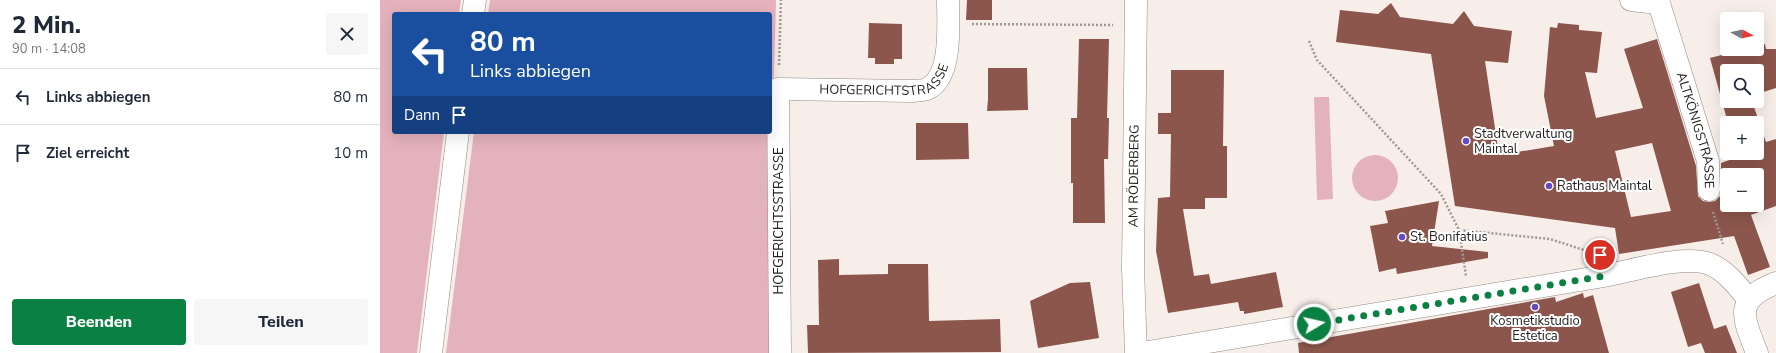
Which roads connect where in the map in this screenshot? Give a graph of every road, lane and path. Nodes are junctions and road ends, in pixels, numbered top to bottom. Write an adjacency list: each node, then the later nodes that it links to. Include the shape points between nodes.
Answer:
1 (475, 0): 7 (street)
2 (781, 0): 11 (path)
3 (948, 0): 8 (street, HOFGERICHTSTRASSE)
4 (1136, 0): 9 (street, AM RÖDERBERG)
5 (1631, 0): 6 (street)
6 (1658, 1): 13 (street, ALTKÖNIGSTRASSE, via 1708,161)
7 (473, 12)
8 (948, 24): 9 (path); 11 (street, HOFGERICHTSTRASSE, via 946,59 942,72 936,82 927,89)
9 (1136, 25): 22 (street, AM RÖDERBERG, via 1133,269)
10 (1309, 41): 14 (path, via 1317,60 1441,194)
11 (778, 89): 21 (street, HOFGERICHTSSTRASSE)
12 (458, 134): 20 (street)
13 (1709, 190): 15 (path, ALTKÖNIGSTRASSE, via 1710,203)
14 (1459, 230): 16 (path); 17 (path, via 1550,240 1600,255)
15 (1724, 248)
16 (1466, 274)
17 (1604, 276): 19 (street, via 1675,262 1710,264 1737,284); 23 (street)
18 (1774, 284): 19 (street, via 1759,290)
19 (1748, 299): 24 (street, via 1745,311 1746,324)
20 (431, 353)
21 (780, 353)
22 (1136, 353)
23 (1142, 353)
24 (1756, 353)

